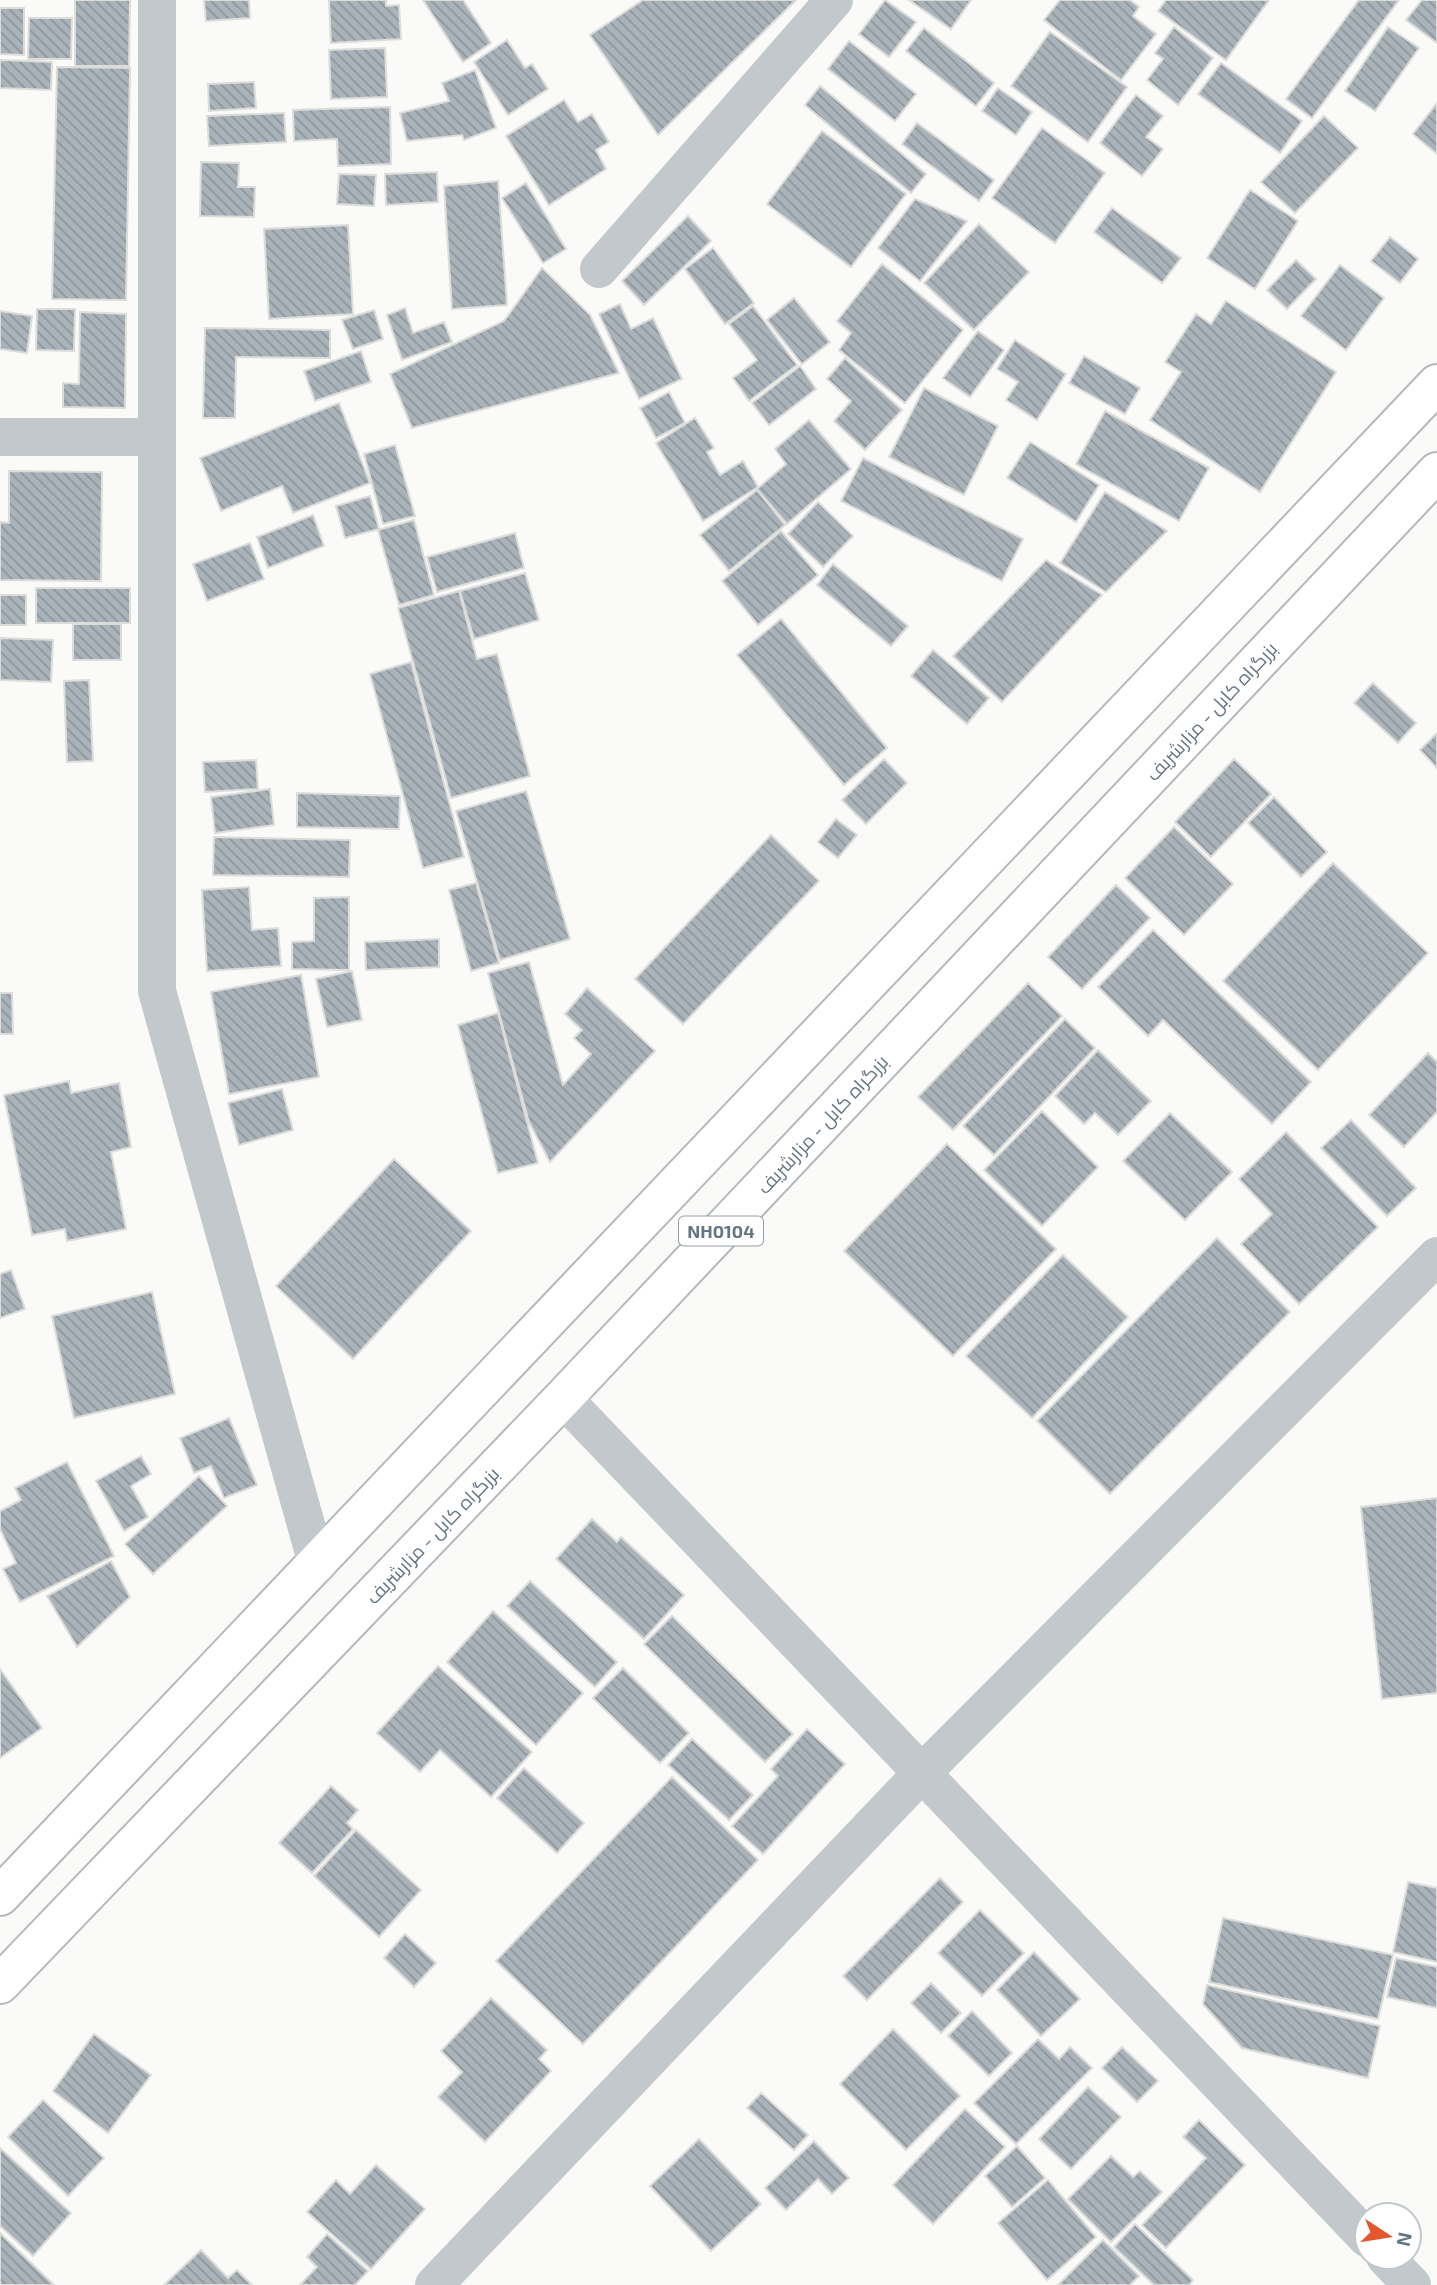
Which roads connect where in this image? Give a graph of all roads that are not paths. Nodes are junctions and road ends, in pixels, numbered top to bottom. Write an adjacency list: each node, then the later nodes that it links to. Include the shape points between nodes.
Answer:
1 (157, 0): 6 (street)
2 (834, 0): 3 (street)
3 (599, 269)
4 (1437, 384): 10 (highway, NH0104)
5 (0, 437): 6 (street)
6 (157, 437): 10 (street, via 157,991)
7 (1437, 472): 9 (highway, بزرگراه کابل - مزارشریف / NH0104)
8 (1437, 1256): 11 (street)
9 (563, 1398): 11 (street); 13 (highway, بزرگراه کابل - مزارشریف / NH0104)
10 (317, 1564): 12 (highway, NH0104)
11 (921, 1773): 14 (street); 16 (street)
12 (0, 1896)
13 (0, 1984)
14 (1353, 2223)
15 (1398, 2271): 17 (street)
16 (434, 2285)
17 (1412, 2285)

